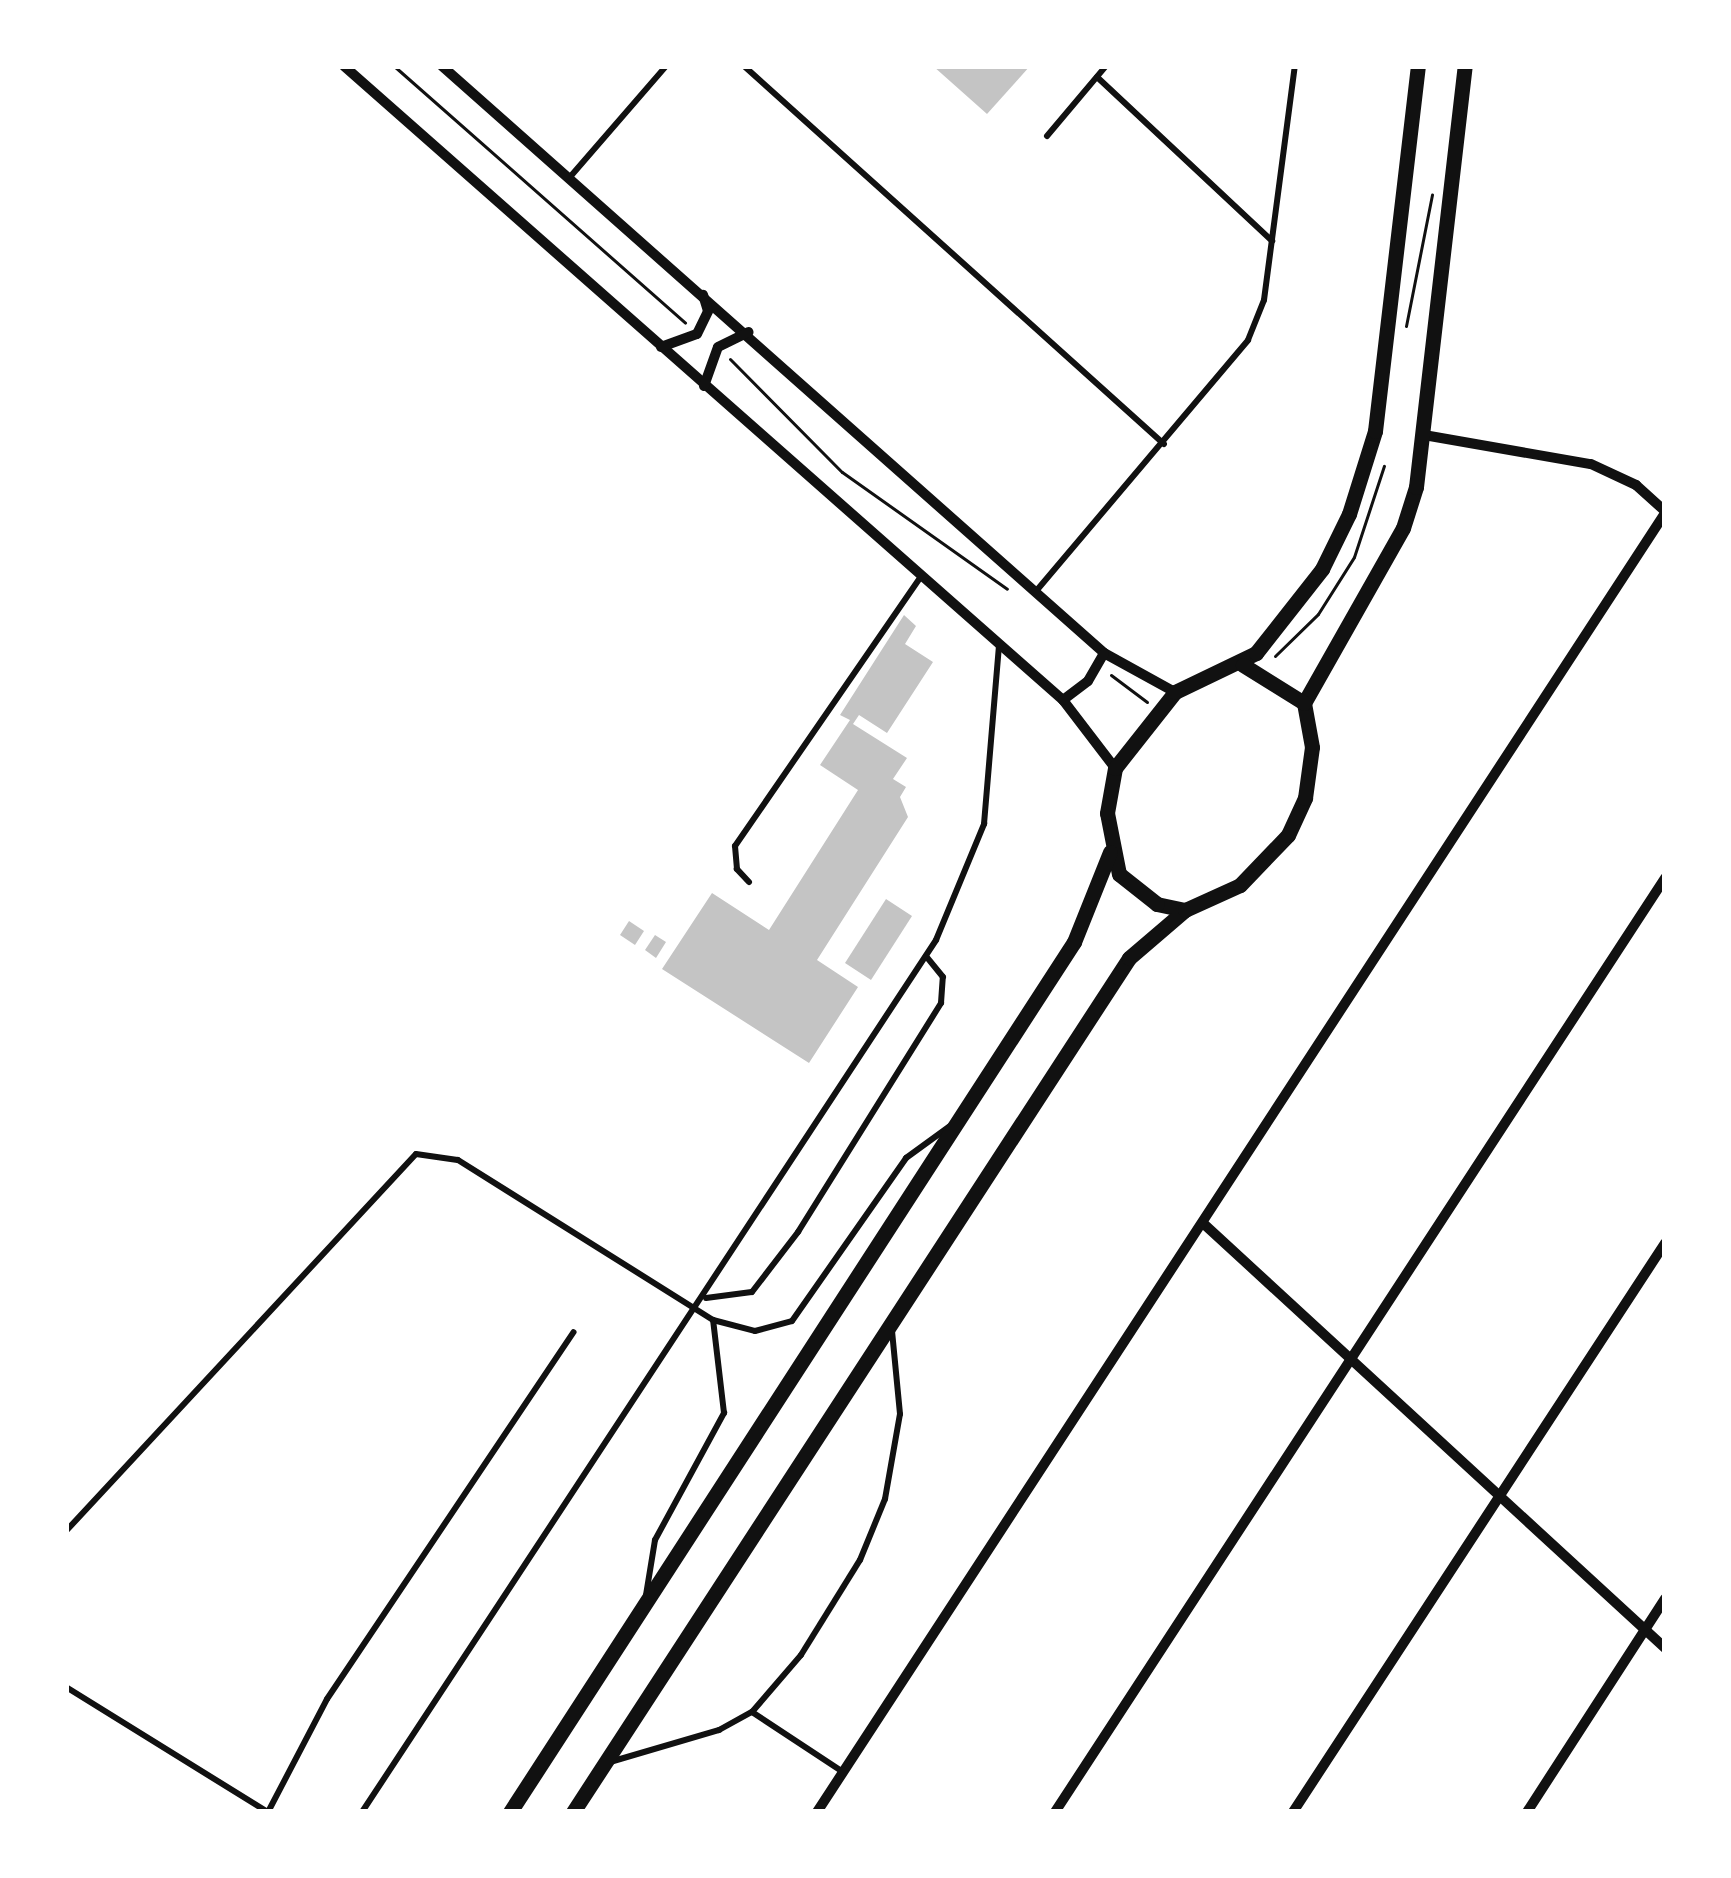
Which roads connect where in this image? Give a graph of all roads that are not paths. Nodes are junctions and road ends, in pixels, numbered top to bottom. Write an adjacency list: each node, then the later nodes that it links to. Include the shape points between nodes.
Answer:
1 (344, 66): 15 (street)
2 (442, 66): 11 (street)
3 (666, 66): 11 (lane)
4 (744, 66): 18 (lane)
5 (1106, 66): 9 (lane)
6 (1295, 66): 12 (lane)
7 (1420, 68): 24 (main road, via 1375,431 1322,569)
8 (1461, 70): 17 (main road)
9 (1097, 76): 10 (lane); 12 (lane)
10 (1047, 136)
11 (570, 178): 13 (street)
12 (1272, 241): 18 (lane, via 1264,300 1248,340)
13 (702, 292): 14 (street); 15 (street, via 708,311 697,334)
14 (749, 332): 16 (street, via 718,347); 21 (street)
15 (661, 347): 16 (street)
16 (704, 386): 20 (street)
17 (1424, 435): 19 (street, via 1591,464 1636,485); 27 (main road, via 1403,528)
18 (1163, 444): 21 (lane)
19 (1665, 512): 35 (street)
20 (922, 575): 22 (street); 31 (lane, via 735,846 737,869)
21 (1034, 592): 23 (street)
22 (999, 642): 26 (street); 33 (lane, via 984,824)
23 (1104, 653): 25 (street); 26 (street)
24 (1243, 665): 25 (main road); 27 (main road, via 1282,682)
25 (1175, 692): 28 (main road)
26 (1063, 700): 28 (street)
27 (1304, 704): 32 (main road, via 1312,747 1305,798 1288,836 1240,885)
28 (1115, 768): 29 (main road)
29 (1110, 852): 32 (main road, via 1135,891); 34 (main road, via 1088,919)
30 (1665, 878): 42 (street)
31 (749, 882)
32 (1185, 910): 40 (main road, via 1129,958)
33 (926, 956): 37 (lane); 37 (lane, via 943,977 941,1003 791,1243 752,1292)
34 (958, 1123): 39 (lane, via 906,1158 792,1321 754,1331); 46 (main road)
35 (1205, 1226): 42 (street); 52 (street)
36 (1665, 1243): 43 (street)
37 (706, 1298): 38 (lane)
38 (698, 1309): 39 (lane); 44 (lane, via 458,1160 416,1154); 54 (lane)
39 (713, 1320): 46 (lane, via 724,1413 655,1540)
40 (890, 1324): 50 (lane, via 900,1414 885,1499 837,1601); 51 (main road)
41 (574, 1332): 53 (lane, via 327,1699)
42 (1349, 1358): 43 (street); 58 (street)
43 (1497, 1499): 47 (street); 59 (street)
44 (66, 1531)
45 (1665, 1599): 47 (street)
46 (646, 1603): 55 (main road)
47 (1646, 1629): 48 (street); 60 (street)
48 (1665, 1648)
49 (66, 1687): 53 (lane)
50 (752, 1712): 51 (lane, via 719,1730); 52 (lane)
51 (606, 1762): 56 (main road)
52 (843, 1772): 57 (street)
53 (267, 1811)
54 (362, 1812)
55 (510, 1812)
56 (573, 1812)
57 (817, 1812)
58 (1054, 1812)
59 (1293, 1812)
60 (1527, 1812)

